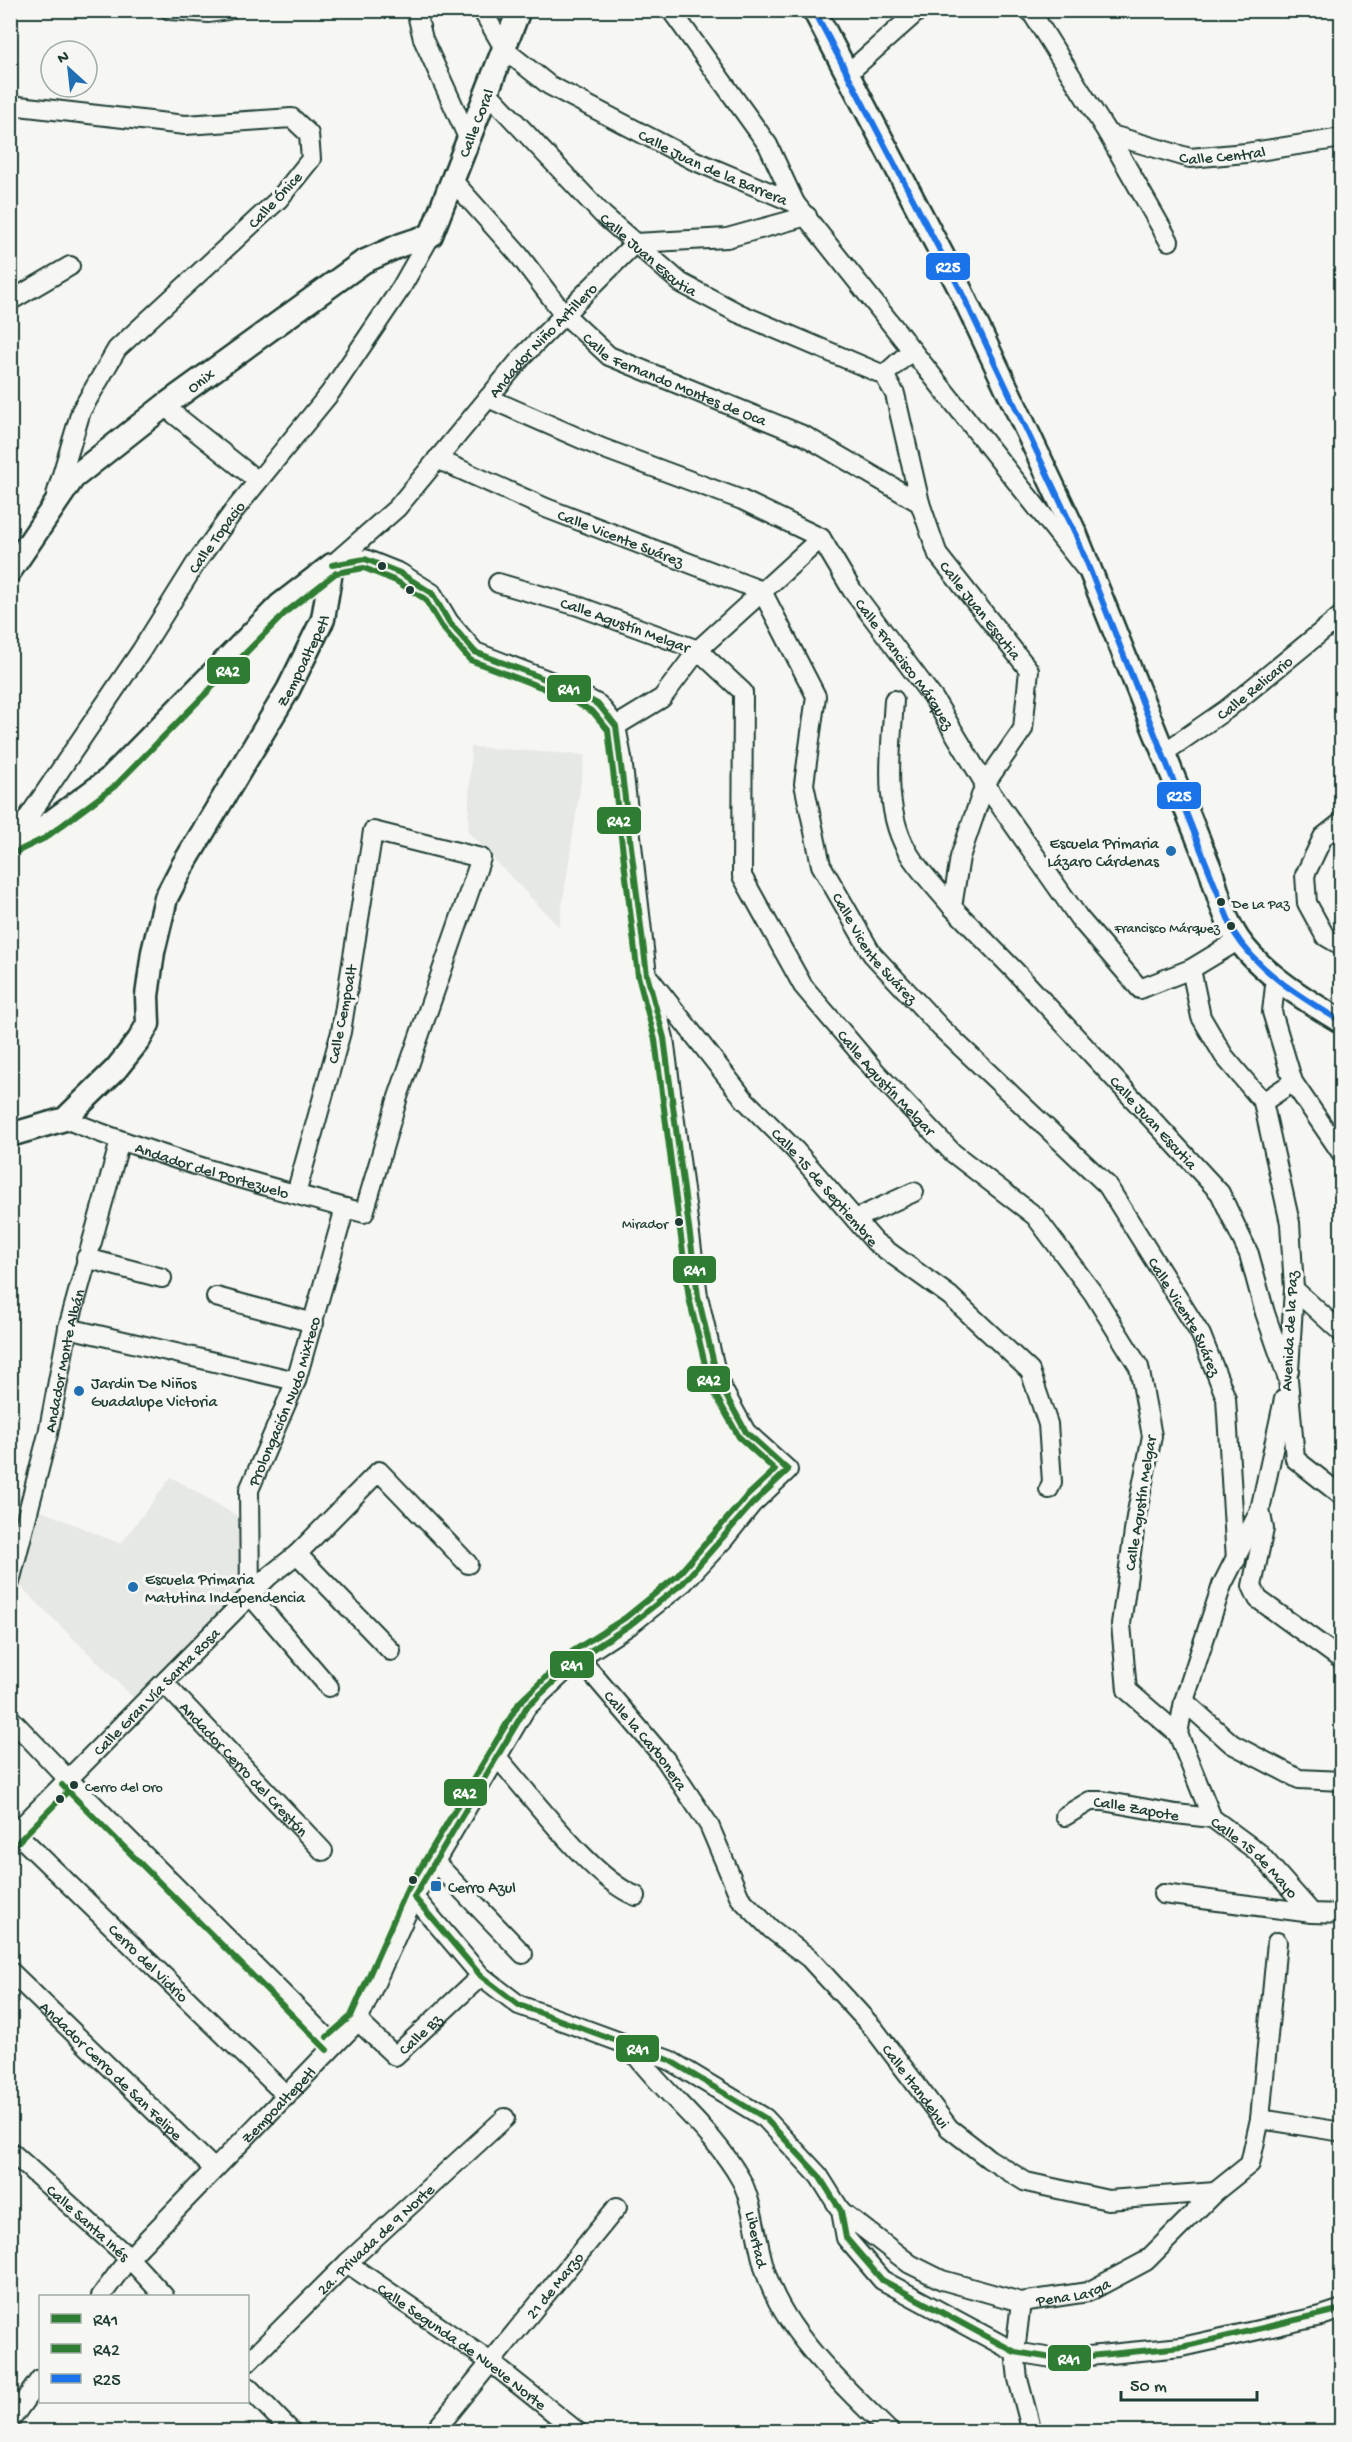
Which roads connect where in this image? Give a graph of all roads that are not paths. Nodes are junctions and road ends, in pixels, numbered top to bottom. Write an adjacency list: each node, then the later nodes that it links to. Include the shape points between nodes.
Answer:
1 (170, 10): 2 (street)
2 (228, 10)
3 (416, 10): 16 (street, via 423,39)
4 (482, 10): 10 (street)
5 (519, 10): 10 (street, Calle Coral)
6 (671, 10): 18 (street, via 768,145)
7 (814, 10): 11 (street)
8 (919, 10): 11 (street)
9 (1030, 10): 14 (street)
10 (505, 50): 12 (street, Calle Coral); 18 (street, Calle Juan de la Barrera, via 549,85 693,160)
11 (847, 74): 36 (street, via 960,289)
12 (488, 93): 16 (street, Calle Coral); 21 (street, Calle Juan Escutia)
13 (10, 105): 32 (street, Calle Ónice, via 185,125 292,118 309,134 310,142 311,159 279,199 117,349 81,411)
14 (1108, 134): 15 (street, Calle Central, via 1190,158); 20 (street)
15 (1341, 138)
16 (469, 140): 17 (street, Calle Coral)
17 (453, 181): 19 (street, Calle Coral); 24 (street, Calle Fernando Montes de Oca, via 518,254)
18 (801, 210): 21 (street, via 727,238); 25 (street, Calle Juan de la Barrera)
19 (431, 235): 28 (street, Onix, via 363,262); 30 (street, Calle Topacio, via 401,288 330,393)
20 (1169, 241)
21 (635, 243): 24 (street, Andador Niño Artillero); 26 (street, Calle Juan Escutia, via 681,283 738,313)
22 (70, 266): 23 (street)
23 (10, 302)
24 (563, 313): 27 (street, Andador Niño Artillero); 31 (street, Calle Fernando Montes de Oca, via 609,356 805,436)
25 (912, 350): 26 (street); 36 (street, Calle Juan de la Barrera)
26 (884, 375): 31 (street, Calle Juan Escutia, via 895,394)
27 (488, 398): 29 (street, Andador Niño Artillero); 33 (street, via 602,448 742,500)
28 (164, 406): 30 (street); 32 (street, Onix, via 73,478)
29 (437, 459): 34 (street, Andador Niño Artillero, via 397,508); 38 (street, Calle Vicente Suárez, via 546,508)
30 (258, 481): 46 (street, Calle Topacio, via 196,563)
31 (920, 503): 44 (street, Calle Juan Escutia, via 938,555 1029,670 1023,729)
32 (53, 504): 35 (street, Onix)
33 (821, 538): 38 (street); 44 (street, Calle Francisco Márquez, via 852,590 934,699)
34 (332, 565): 42 (street, via 365,559 400,573 432,593 449,622 475,652 568,688 599,705); 46 (street, via 280,605 109,779 40,830); 56 (street, Zempoaltepetl, via 323,619 288,690 166,898 153,952 148,1024 116,1069)
35 (10, 571)
36 (1092, 577): 43 (street)
37 (498, 583): 40 (street, Calle Agustín Melgar, via 578,606)
38 (762, 591): 40 (street); 78 (street, Calle Vicente Suárez, via 816,696 804,784 820,865 872,954 941,1028 1107,1185 1180,1297 1201,1335 1226,1398)
39 (1341, 615): 43 (street, Calle Relicario, via 1227,709)
40 (698, 650): 42 (street, via 662,698); 89 (street, Calle Agustín Melgar, via 743,692 742,876 803,986 876,1072 953,1153 1035,1216 1093,1293 1139,1367 1152,1436 1121,1624 1128,1690)
41 (894, 700): 47 (street, Calle Juan Escutia, via 890,789 897,822 910,856)
42 (616, 726): 51 (street, Zempoaltepetl)
43 (1162, 754): 48 (street)
44 (985, 784): 47 (street, Calle Juan Escutia, via 960,857); 50 (street, Calle Francisco Márquez, via 1079,918 1140,989)
45 (1341, 822): 49 (street, via 1323,837 1305,875 1307,903 1325,936)
46 (10, 844)
47 (952, 907): 72 (street, Calle Juan Escutia, via 1220,1193 1249,1254)
48 (1239, 940): 50 (street, Calle Francisco Márquez); 52 (street)
49 (1341, 945)
50 (1191, 969): 55 (street, Avenida de la Paz, via 1201,1017 1224,1056)
51 (647, 975): 64 (street, Calle 15 de Septiembre, via 745,1100); 83 (street, Zempoaltepetl, via 664,1038 698,1296 718,1381 746,1432 788,1470 682,1583 630,1625)
52 (1276, 977): 53 (street); 54 (street, via 1272,1012)
53 (1341, 1022)
54 (1293, 1082): 55 (street); 59 (street)
55 (1263, 1102): 67 (street, Avenida de la Paz, via 1290,1223)
56 (65, 1119): 57 (street, Zempoaltepetl); 58 (street, Andador del Portezuelo)
57 (10, 1135)
58 (120, 1141): 61 (street, Andador del Portezuelo); 65 (street, Andador Monte Albán)
59 (1341, 1154)
60 (914, 1192): 64 (street)
61 (296, 1194): 62 (street, Andador del Portezuelo); 63 (street, Calle Cempoalt, via 341,1032 373,831 481,858 398,1097)
62 (345, 1208): 63 (street, Andador del Portezuelo); 69 (street, Prolongación Nudo Mixteco)
63 (364, 1213)
64 (855, 1219): 74 (street, Calle 15 de Septiembre, via 876,1242 950,1296 1030,1371 1048,1425 1052,1482)
65 (86, 1258): 66 (street); 70 (street, Andador Monte Albán)
66 (162, 1278)
67 (1294, 1289): 71 (street); 72 (street, Avenida de la Paz)
68 (216, 1298): 69 (street)
69 (314, 1323): 73 (street, Prolongación Nudo Mixteco)
70 (68, 1328): 73 (street); 80 (street, Andador Monte Albán, via 48,1434)
71 (1341, 1333)
72 (1288, 1379): 75 (street, via 1295,1459); 76 (street, Avenida de la Paz)
73 (296, 1381): 81 (street, Prolongación Nudo Mixteco, via 249,1490)
74 (1049, 1490)
75 (1341, 1496)
76 (1260, 1510): 78 (street, Avenida de la Paz); 84 (street, via 1264,1529 1252,1586 1258,1599)
77 (297, 1554): 79 (street, Calle Gran Vía Santa Rosa, via 379,1471); 81 (street, Calle Gran Vía Santa Rosa); 82 (street)
78 (1236, 1560): 87 (street, Avenida de la Paz, via 1222,1585)
79 (468, 1564)
80 (10, 1582)
81 (250, 1595): 85 (street, Calle Gran Vía Santa Rosa); 86 (street)
82 (391, 1651)
83 (579, 1658): 90 (street, Zempoaltepetl, via 526,1708); 95 (street, Calle la Carbonera, via 665,1759)
84 (1341, 1660)
85 (165, 1684): 91 (street, Calle Gran Vía Santa Rosa); 97 (street, Andador Cerro del Crestón)
86 (330, 1687)
87 (1184, 1701): 89 (street); 92 (street, via 1232,1744 1299,1779)
88 (10, 1718): 91 (street)
89 (1178, 1734): 94 (street, Calle 15 de Mayo)
90 (497, 1757): 98 (street, Zempoaltepetl); 100 (street, via 585,1857 619,1889)
91 (68, 1779): 96 (street, Calle Gran Vía Santa Rosa); 109 (street)
92 (1341, 1780)
93 (1065, 1816): 94 (street, Calle Zapote, via 1090,1801 1103,1800)
94 (1212, 1818): 102 (street, Calle 15 de Mayo, via 1258,1852)
95 (709, 1826): 117 (street, Calle Itandehui, via 740,1898 771,1929 809,1958 874,2029 949,2128 989,2159 1026,2182 1108,2200)
96 (12, 1833): 111 (street, Cerro del Vidrio)
97 (322, 1851)
98 (435, 1862): 101 (street, Zempoaltepetl); 105 (street)
99 (1163, 1894): 102 (street)
100 (636, 1896)
101 (414, 1897): 107 (street); 108 (street, Zempoaltepetl)
102 (1312, 1913): 103 (street, Calle 15 de Mayo)
103 (1341, 1914)
104 (1277, 1942): 113 (street)
105 (523, 1954)
106 (10, 1971): 116 (street, Andador Cerro de San Felipe)
107 (481, 1976): 108 (street, Calle Bz, via 395,2056); 110 (street, via 519,2005)
108 (358, 2021): 109 (street, Zempoaltepetl)
109 (333, 2044): 111 (street, Zempoaltepetl)
110 (628, 2045): 119 (street, via 669,2060 765,2118 797,2150); 135 (street, Libertad, via 644,2068 722,2148 743,2183 767,2278 791,2325)
111 (287, 2096): 116 (street, Zempoaltepetl)
112 (506, 2118): 121 (street, 2a. Privada de 9 Norte)
113 (1260, 2119): 114 (street); 117 (street, Pena Larga, via 1250,2164)
114 (1341, 2132)
115 (10, 2151): 120 (street, Calle Santa Inés)
116 (214, 2169): 120 (street, Zempoaltepetl)
117 (1215, 2192): 124 (street, Pena Larga, via 1146,2261 1088,2292)
118 (617, 2207): 128 (street, 21 de Marzo)
119 (841, 2211): 124 (street, Pena Larga, via 910,2265 942,2280); 126 (street, via 846,2238 882,2280)
120 (129, 2258): 122 (street, Zempoaltepetl); 123 (street, Calle Santa Inés)
121 (347, 2263): 127 (street, 2a. Privada de 9 Norte); 128 (street, Calle Segunda de Nueve Norte)
122 (101, 2295)
123 (163, 2295)
124 (1021, 2302): 126 (street)
125 (1341, 2309): 126 (street, via 1182,2347 1058,2359)
126 (1015, 2352): 136 (street)
127 (249, 2361)
128 (489, 2361): 133 (street, 21 de Marzo); 134 (street, Calle Segunda de Nueve Norte)
129 (39, 2380): 131 (street)
130 (249, 2388): 132 (street)
131 (10, 2421)
132 (292, 2432)
133 (434, 2432)
134 (578, 2432)
135 (890, 2432)
136 (1032, 2432)

